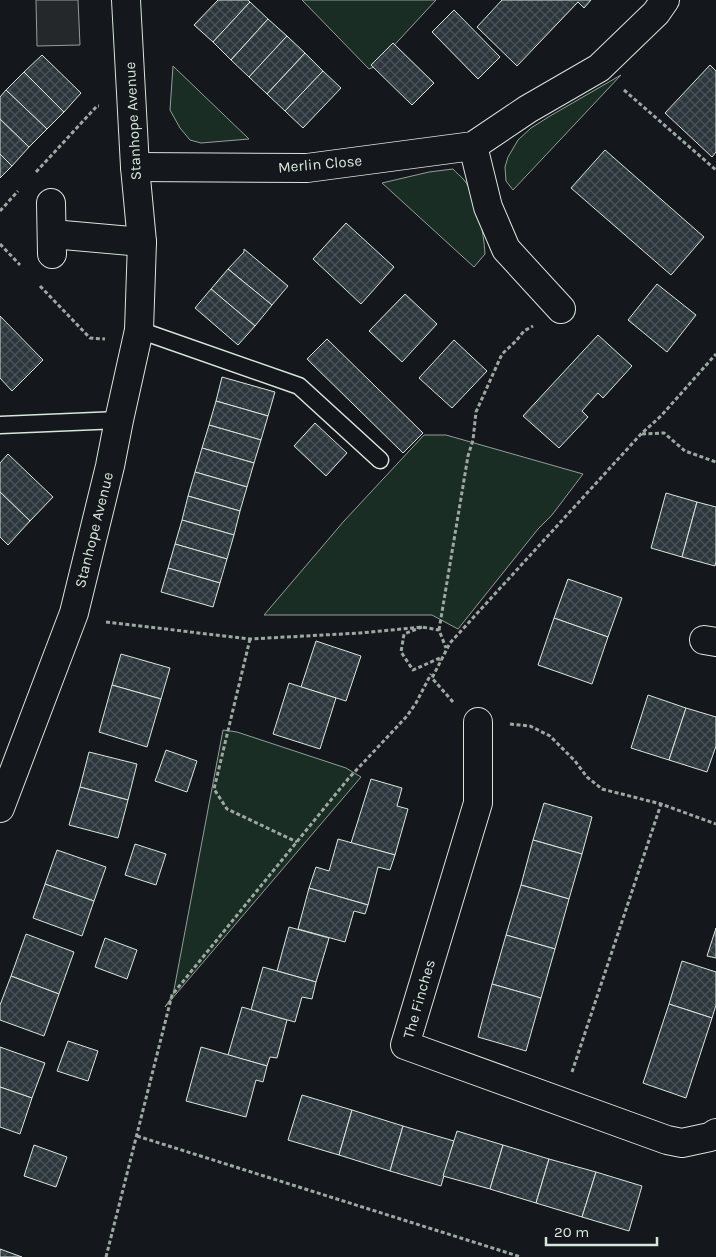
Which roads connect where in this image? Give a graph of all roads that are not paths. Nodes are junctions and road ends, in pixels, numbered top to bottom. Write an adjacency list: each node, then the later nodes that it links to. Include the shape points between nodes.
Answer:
1 (126, 0): 4 (street, Stanhope Avenue)
2 (664, 0): 3 (street, Merlin Close, via 656,13 599,68 528,109)
3 (474, 146): 4 (street, Merlin Close, via 307,168); 7 (street, via 488,207 506,249)
4 (135, 167): 6 (street, Stanhope Avenue)
5 (51, 203): 6 (street, via 52,244)
6 (142, 242): 8 (street, Stanhope Avenue)
7 (561, 308)
8 (138, 336): 9 (street, Stanhope Avenue); 11 (lane, via 299,386)
9 (119, 420): 10 (lane); 13 (street, Stanhope Avenue, via 74,613)
10 (0, 425)
11 (380, 460)
12 (478, 722): 14 (street, The Finches, via 478,803 405,1044 658,1137 682,1143)
13 (0, 808)
14 (716, 1133)

